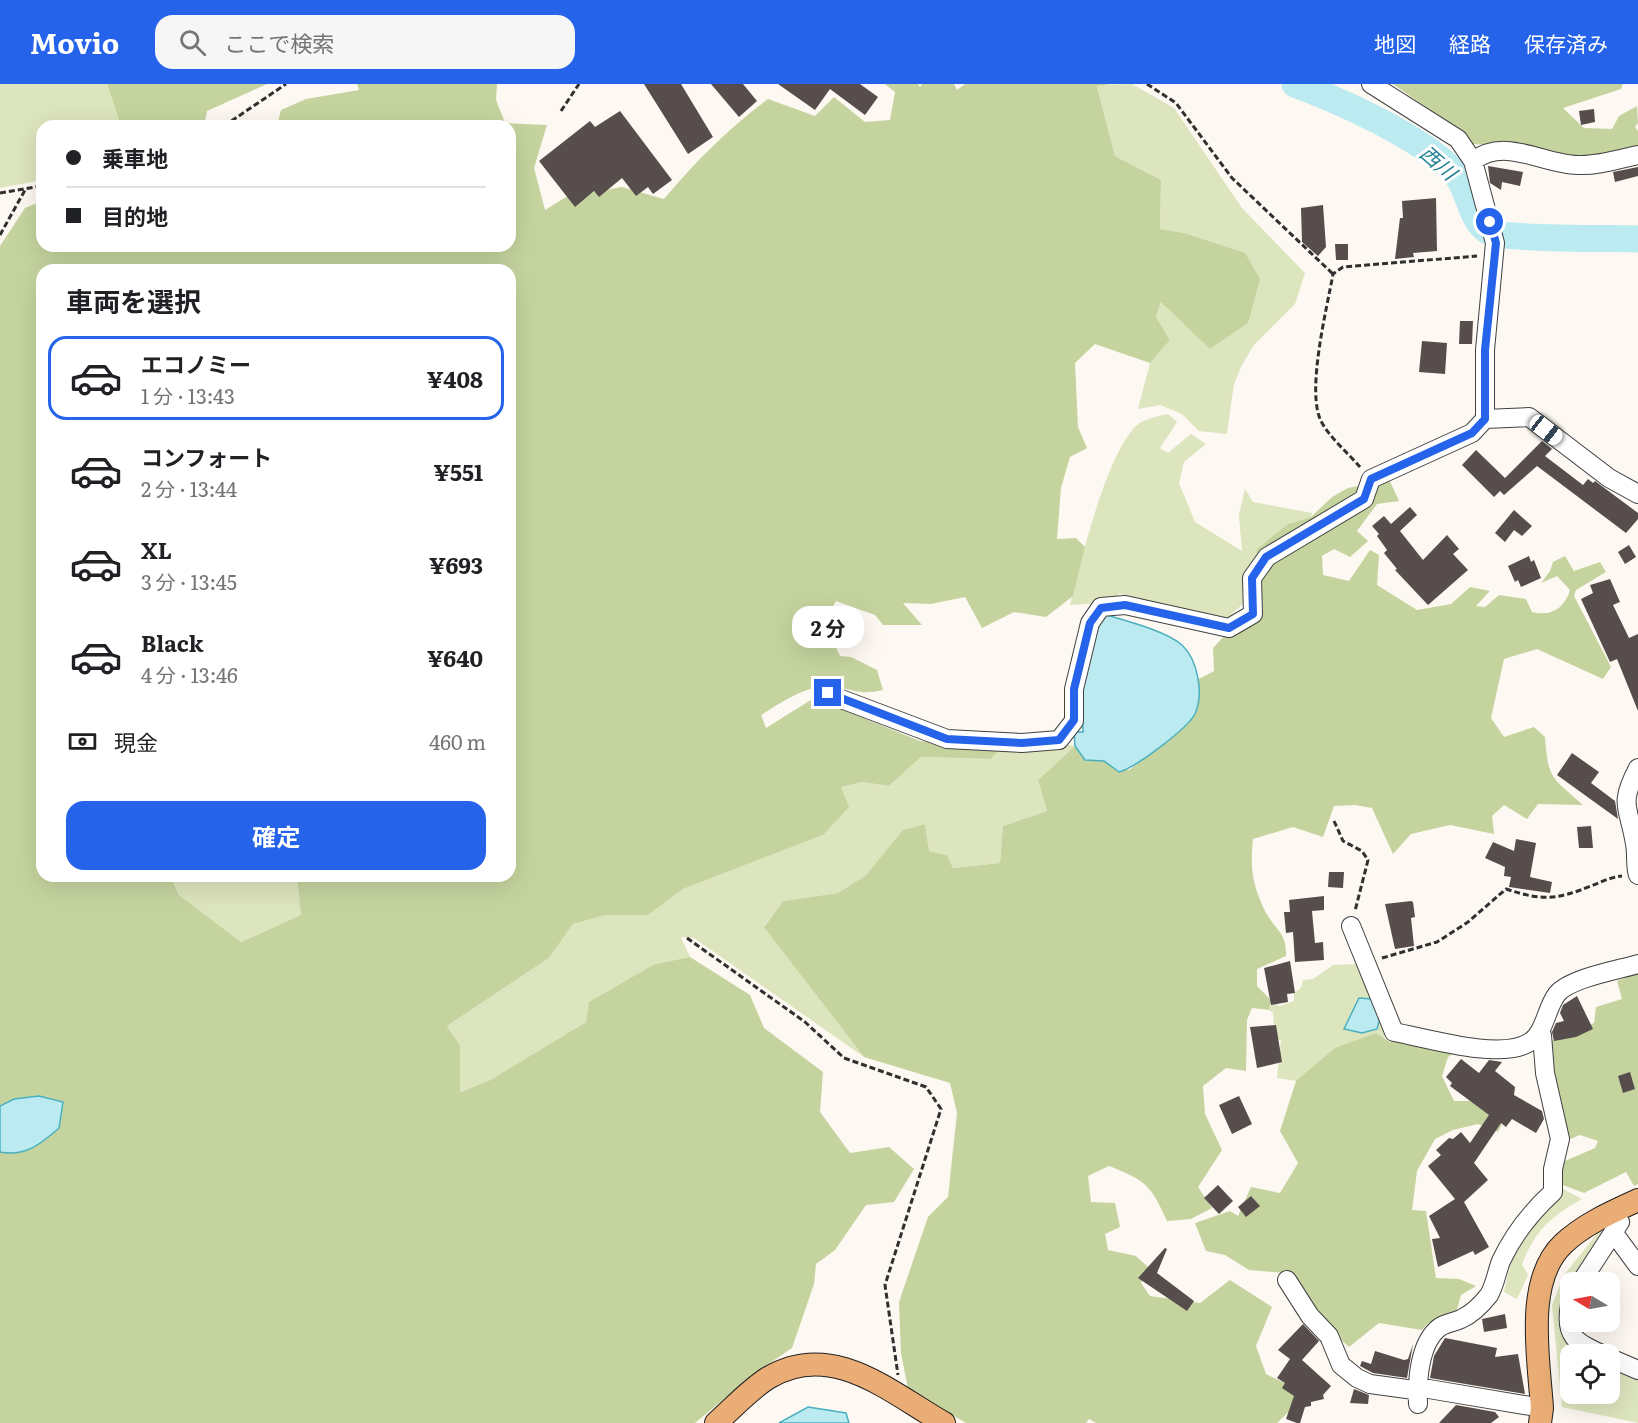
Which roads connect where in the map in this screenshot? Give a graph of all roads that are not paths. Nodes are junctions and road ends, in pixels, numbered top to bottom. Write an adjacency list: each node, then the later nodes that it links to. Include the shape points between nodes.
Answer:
1 (1371, 84): 3 (street, via 1458,139)
2 (1638, 155): 3 (street, via 1577,165 1507,150)
3 (1473, 161): 4 (street, via 1496,243 1485,350)
4 (1485, 419): 5 (street, via 1529,417 1609,478); 6 (street, via 1472,433 1371,479 1364,499 1266,557 1252,578 1253,614 1229,628 1125,605 1101,608 1090,623 1074,689 1074,720 1059,740 1022,743 947,739)
5 (1638, 494)
6 (828, 693)
7 (1638, 768): 8 (street, via 1625,797)
8 (1637, 875)
9 (1351, 926): 11 (street, via 1394,1032 1492,1050 1530,1042)
10 (1638, 964): 11 (street, via 1558,992)
11 (1539, 1032): 21 (street, via 1560,1139 1553,1169 1553,1192 1528,1214 1507,1248 1490,1293 1464,1318 1440,1327 1431,1337 1424,1352)
12 (1638, 1200): 13 (main road)
13 (1613, 1222): 14 (street); 15 (street); 22 (main road, via 1581,1229 1561,1246 1547,1271 1535,1308)
14 (1638, 1266)
15 (1586, 1272)
16 (1287, 1280): 21 (street, via 1310,1316 1329,1336 1341,1365 1370,1384 1414,1390)
17 (1570, 1332): 18 (street)
18 (1582, 1344)
19 (1620, 1362): 20 (street)
20 (1638, 1370)
21 (1417, 1396): 22 (street)
22 (1541, 1415)
23 (716, 1423): 24 (main road, via 769,1378 813,1365 844,1367 863,1374)
24 (944, 1423)

